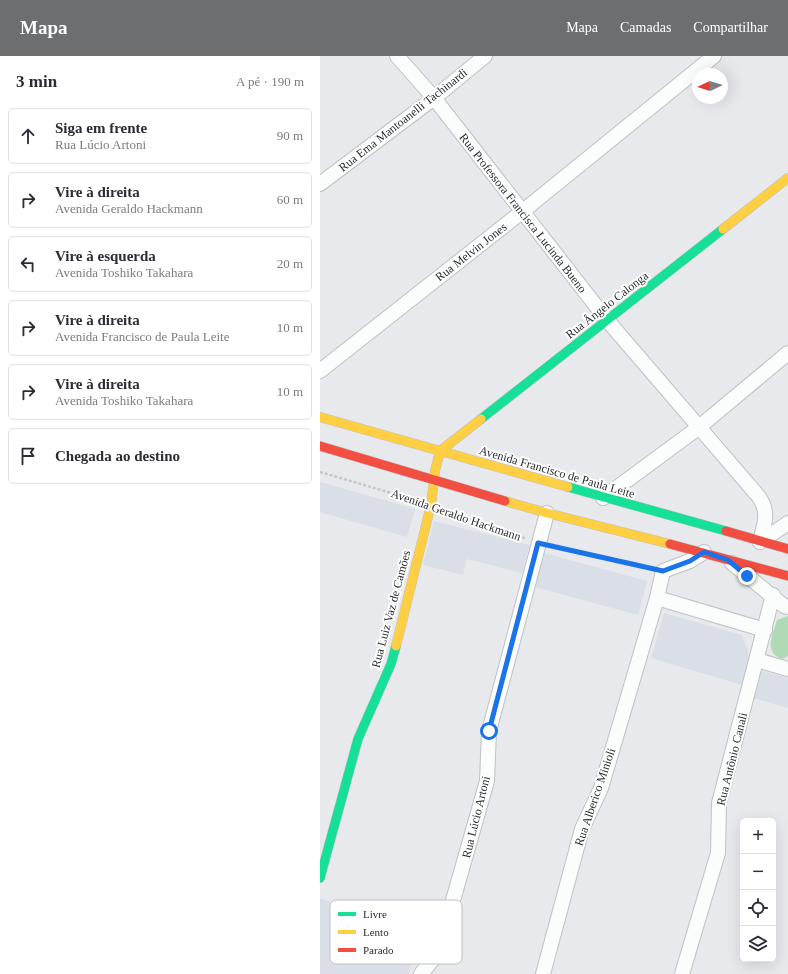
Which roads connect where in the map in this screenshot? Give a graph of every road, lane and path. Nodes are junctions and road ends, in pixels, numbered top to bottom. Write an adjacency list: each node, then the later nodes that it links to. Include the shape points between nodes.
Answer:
1 (398, 56): 4 (street, Rua Professora Francisca Lucinda Bueno)
2 (485, 56): 4 (street, Rua Ema Mantoanelli Tachinardi)
3 (714, 56): 7 (street, Rua Melvin Jones)
4 (434, 98): 6 (street, Rua Ema Mantoanelli Tachinardi); 7 (street, Rua Professora Francisca Lucinda Bueno)
5 (788, 178): 8 (main road, Rua Ângelo Calonga)
6 (320, 184)
7 (523, 210): 8 (street, Rua Professora Francisca Lucinda Bueno); 10 (street, Rua Melvin Jones)
8 (607, 320): 12 (street, Rua Professora Francisca Lucinda Bueno); 14 (main road, Rua Ângelo Calonga)
9 (788, 353): 12 (street)
10 (320, 370)
11 (320, 417): 14 (main road, Avenida Francisco de Paula Leite)
12 (698, 428): 17 (street); 21 (street, Rua Professora Francisca Lucinda Bueno, via 765,505 766,513)
13 (320, 446): 16 (main road)
14 (440, 451): 16 (main road, Rua Luiz Vaz de Camões, via 434,466); 17 (main road, Avenida Francisco de Paula Leite)
15 (320, 472): 18 (path, Avenida Geraldo Hackmann)
16 (435, 480): 18 (main road, Rua Luiz Vaz de Camões); 19 (main road)
17 (603, 498): 21 (main road, Avenida Francisco de Paula Leite)
18 (431, 505): 22 (path, Avenida Geraldo Hackmann); 34 (main road, Rua Luiz Vaz de Camões, via 391,664 358,739)
19 (547, 513): 22 (street, Rua Lúcio Artoni); 24 (main road)
20 (788, 523): 21 (street)
21 (760, 542): 23 (main road, Avenida Francisco de Paula Leite)
22 (538, 543): 26 (path, Avenida Geraldo Hackmann); 35 (street, Rua Lúcio Artoni, via 489,731 488,781)
23 (788, 549)
24 (704, 552): 25 (main road); 26 (street, via 690,561)
25 (728, 560): 27 (main road); 28 (street)
26 (663, 571): 29 (street, Rua Alberico Minioli)
27 (788, 576)
28 (773, 595): 30 (street); 31 (street, Rua Antônio Canali)
29 (657, 598): 31 (street); 38 (street, Rua Alberico Minioli, via 601,788 582,829)
30 (788, 607)
31 (765, 630): 32 (street, Rua Antônio Canali)
32 (757, 660): 33 (street); 39 (street, Rua Antônio Canali, via 719,803 718,853)
33 (788, 669)
34 (320, 878)
35 (453, 900)
36 (429, 964): 37 (street, Rua Lúcio Artoni)
37 (421, 974)
38 (544, 974)
39 (682, 974)

